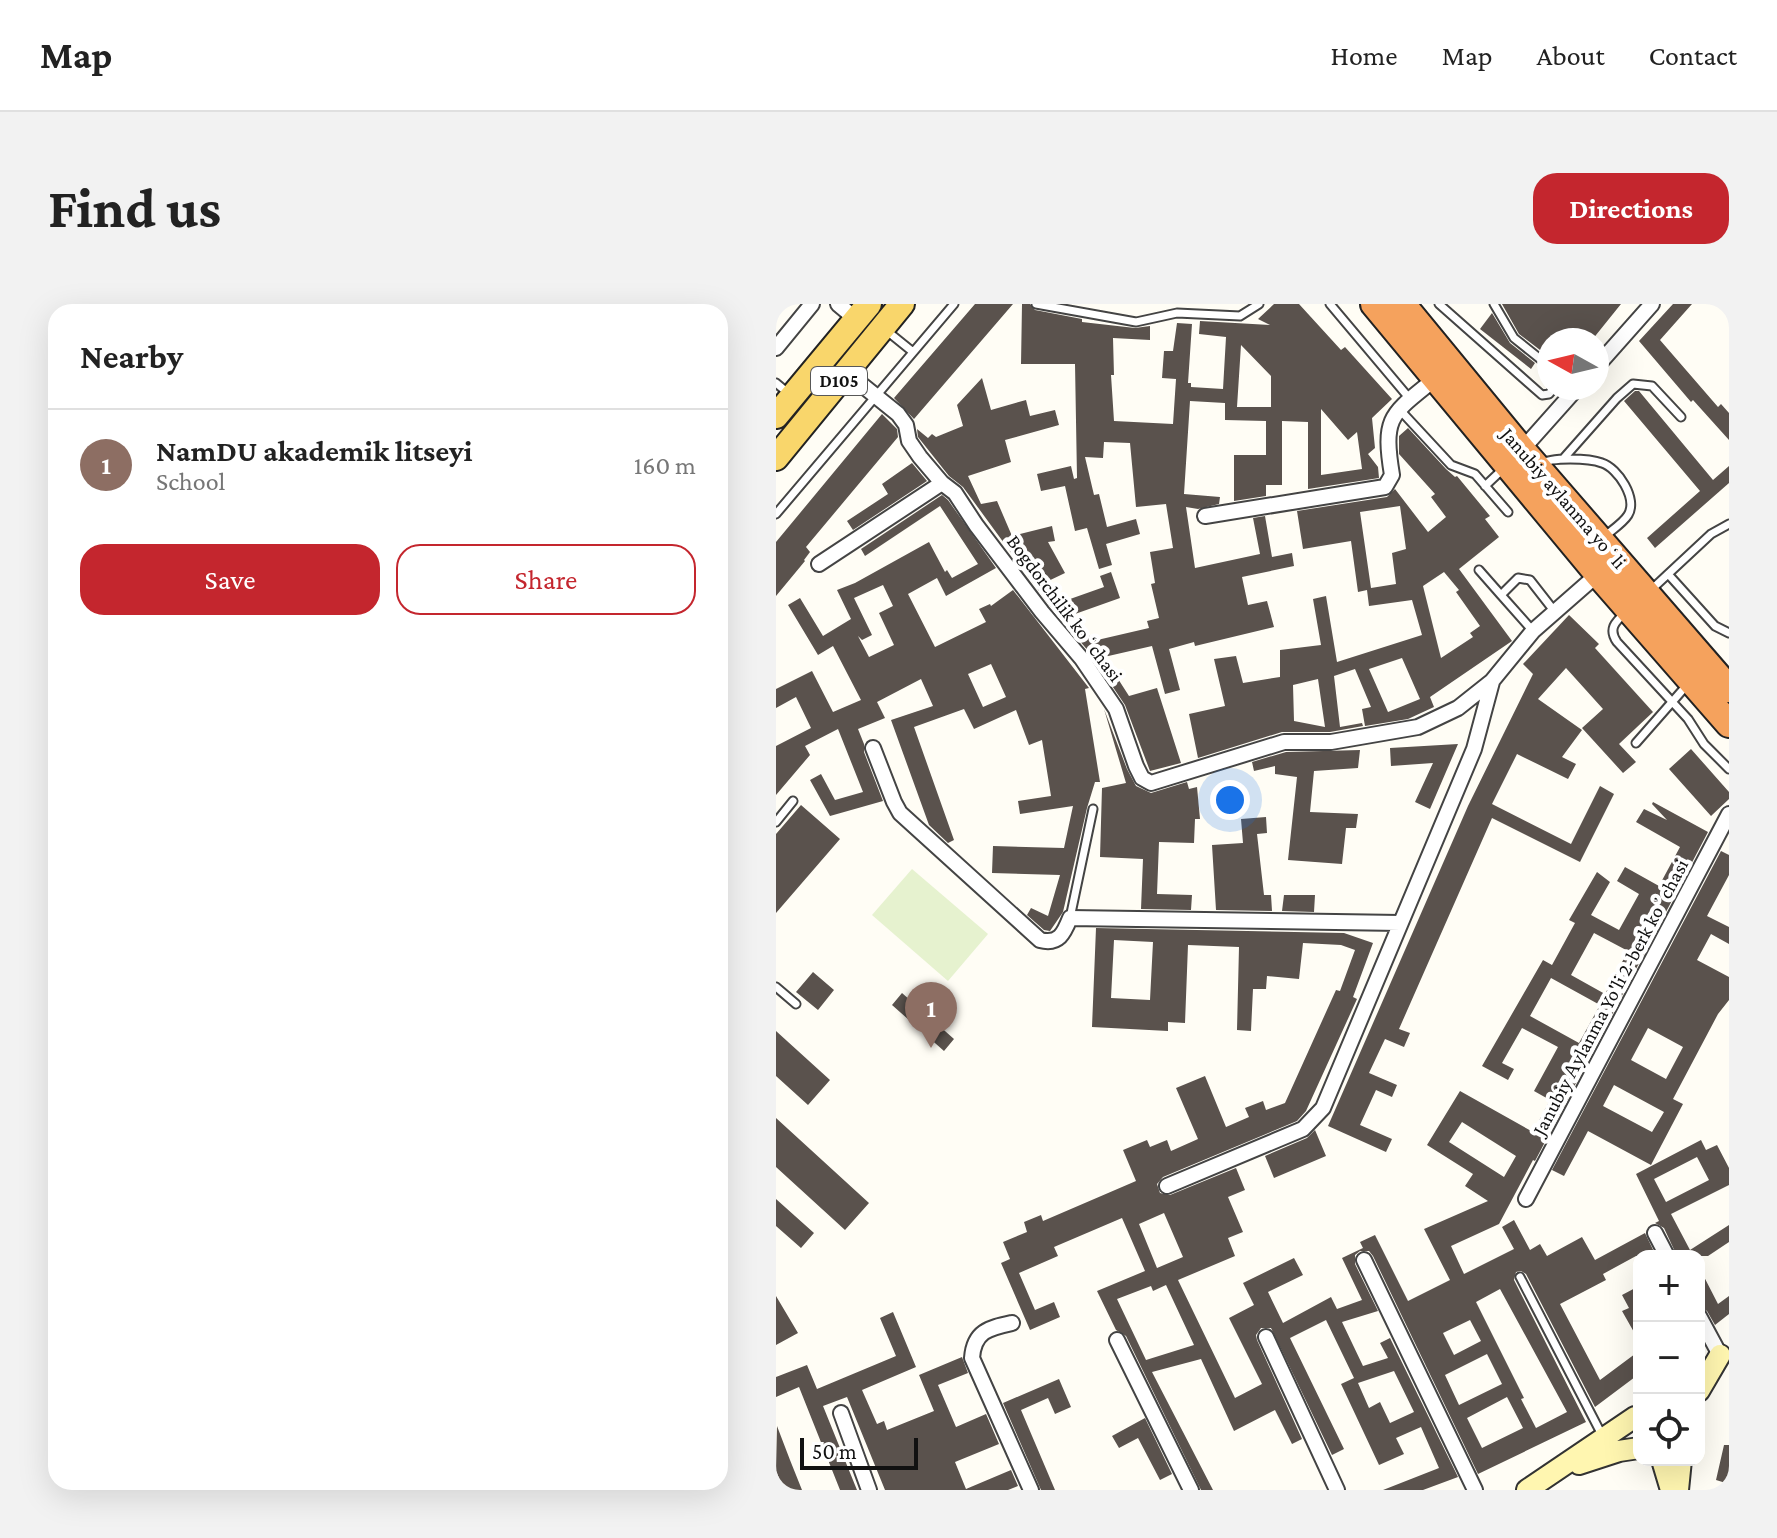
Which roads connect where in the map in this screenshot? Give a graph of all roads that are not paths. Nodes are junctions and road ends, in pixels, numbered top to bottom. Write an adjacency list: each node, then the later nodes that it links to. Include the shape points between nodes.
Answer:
1 (812, 304): 14 (street)
2 (902, 304): 13 (main road, D105)
3 (954, 304): 15 (lane)
4 (1036, 304): 5 (lane, via 1136,322 1177,313 1240,316)
5 (1259, 304)
6 (1330, 304): 24 (lane)
7 (1374, 304): 19 (highway, Janubiy aylanma yoʻli)
8 (1439, 304): 21 (lane)
9 (1494, 304): 17 (lane, via 1514,338)
10 (1652, 304): 16 (street)
11 (1409, 307): 29 (highway, Janubiy aylanma yoʻli)
12 (854, 309): 20 (main road, D105)
13 (883, 327): 15 (lane); 18 (main road, D105)
14 (776, 348)
15 (913, 352): 22 (lane)
16 (1609, 352)
17 (1537, 356)
18 (846, 372): 22 (street, Bogdorchilik koʻchasi); 27 (main road, D105)
19 (1436, 378): 24 (street); 29 (highway, Janubiy aylanma yoʻli)
20 (784, 390): 25 (main road, D105)
21 (1537, 391)
22 (876, 394): 30 (street, Bogdorchilik koʻchasi, via 898,414 909,441); 33 (lane)
23 (1568, 400): 29 (street)
24 (1404, 404): 31 (lane, via 1451,465 1475,474); 34 (street, via 1391,418 1387,433 1392,475 1385,487)
25 (776, 416)
26 (1681, 417): 28 (lane, via 1652,386 1633,384)
27 (776, 458)
28 (1563, 459): 29 (lane); 36 (lane, via 1608,466 1630,494 1629,514)
29 (1522, 460): 31 (lane); 36 (highway, Janubiy aylanma yoʻli); 39 (highway, Janubiy aylanma yoʻli)
30 (942, 483): 37 (street); 46 (street, Bogdorchilik koʻchasi, via 1082,659 1116,709 1142,778 1151,783 1284,742 1331,742 1418,727 1458,708)
31 (1485, 486): 32 (lane)
32 (1508, 512)
33 (776, 514)
34 (1205, 516)
35 (1729, 524): 40 (lane)
36 (1600, 541): 42 (highway, Janubiy aylanma yoʻli)
37 (819, 564)
38 (1479, 570): 41 (lane)
39 (1598, 574): 42 (highway, Janubiy aylanma yoʻli); 43 (street, Bogdorchilik koʻchasi)
40 (1668, 574): 42 (lane); 45 (lane, via 1715,626)
41 (1501, 595): 43 (lane, via 1524,578); 44 (lane)
42 (1638, 602): 47 (highway); 48 (highway, Janubiy aylanma yoʻli); 49 (lane, via 1614,623 1613,636)
43 (1555, 612): 44 (street, Bogdorchilik koʻchasi)
44 (1533, 631): 46 (street, Bogdorchilik koʻchasi)
45 (1729, 633)
46 (1492, 681): 59 (street, via 1474,749)
47 (1691, 681): 49 (lane); 50 (highway)
48 (1729, 689)
49 (1671, 701): 51 (lane); 53 (lane)
50 (1729, 724)
51 (1636, 743)
52 (873, 748): 58 (street, via 900,813 1040,940 1058,940)
53 (1729, 769)
54 (793, 801): 57 (lane)
55 (1093, 809): 58 (lane)
56 (1729, 814): 63 (street, Janubiy Аylanma Yo'li 2-berk koʼchasi)
57 (776, 822)
58 (1070, 918): 59 (street)
59 (1400, 923): 62 (street, via 1319,1115 1303,1129)
60 (776, 987): 61 (lane)
61 (796, 1004)
62 (1167, 1186)
63 (1526, 1199)
64 (1655, 1233): 65 (street)
65 (1664, 1250)
66 (1364, 1260): 86 (street)
67 (1520, 1277): 77 (lane)
68 (1703, 1322): 72 (street)
69 (1012, 1323): 83 (street, via 987,1328 977,1337 972,1358)
70 (1266, 1337): 85 (street)
71 (1117, 1340): 84 (street)
72 (1724, 1352): 73 (main road); 74 (main road)
73 (1705, 1366)
74 (1705, 1382)
75 (841, 1413): 82 (street)
76 (1633, 1417): 77 (main road)
77 (1604, 1438): 81 (main road)
78 (1633, 1448): 81 (main road)
79 (1664, 1466): 88 (main road)
80 (1680, 1466): 89 (main road)
81 (1549, 1475): 87 (main road)
82 (869, 1490)
83 (1031, 1490)
84 (1191, 1490)
85 (1337, 1490)
86 (1475, 1490)
87 (1527, 1490)
88 (1671, 1490)
89 (1678, 1490)

